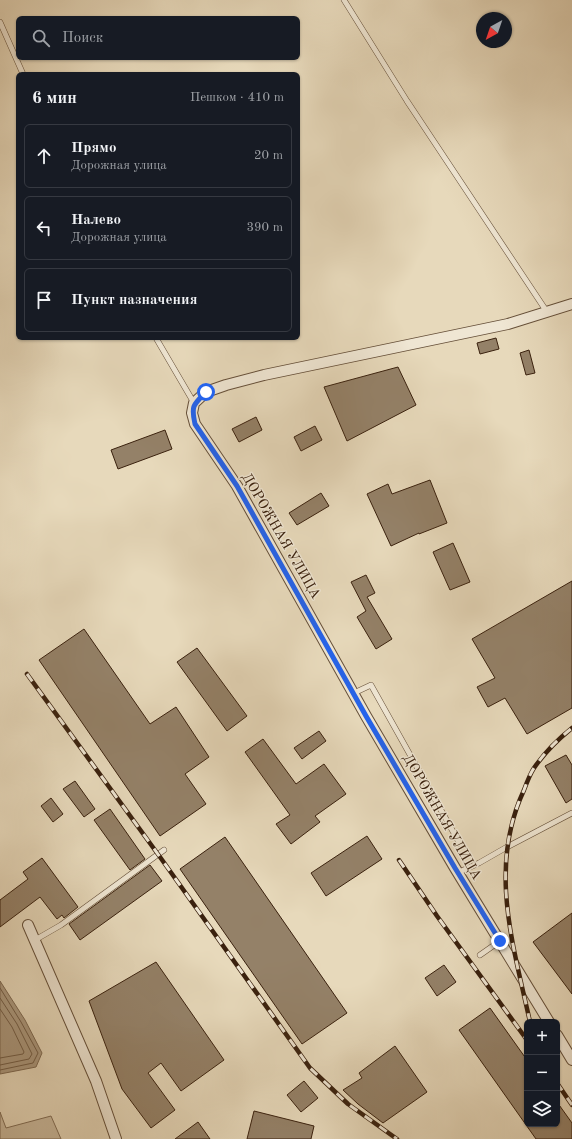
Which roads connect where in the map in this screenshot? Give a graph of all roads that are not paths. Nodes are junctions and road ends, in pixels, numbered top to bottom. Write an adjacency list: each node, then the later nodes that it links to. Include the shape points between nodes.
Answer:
1 (344, 0): 7 (lane, via 407,101)
2 (0, 22): 3 (lane)
3 (16, 58)
4 (17, 60): 5 (lane)
5 (22, 72)
6 (572, 304): 7 (street)
7 (547, 312): 9 (street, via 508,324 264,375 206,392)
8 (157, 340): 9 (lane)
9 (194, 403): 10 (street, ДОРОЖНАЯ УЛИЦА, via 192,414 195,424 237,486)
10 (354, 693): 12 (lane, via 371,685); 14 (street, ДОРОЖНАЯ УЛИЦА)
11 (572, 813): 14 (lane)
12 (460, 844)
13 (164, 850): 16 (lane, via 61,925)
14 (457, 872): 17 (street, ДОРОЖНАЯ УЛИЦА)
15 (28, 925): 16 (street)
16 (35, 940): 22 (street, via 96,1081)
17 (500, 941): 18 (lane); 19 (street, ДОРОЖНАЯ УЛИЦА)
18 (480, 954)
19 (547, 1019)
20 (560, 1040): 21 (street)
21 (572, 1060)
22 (116, 1139)

